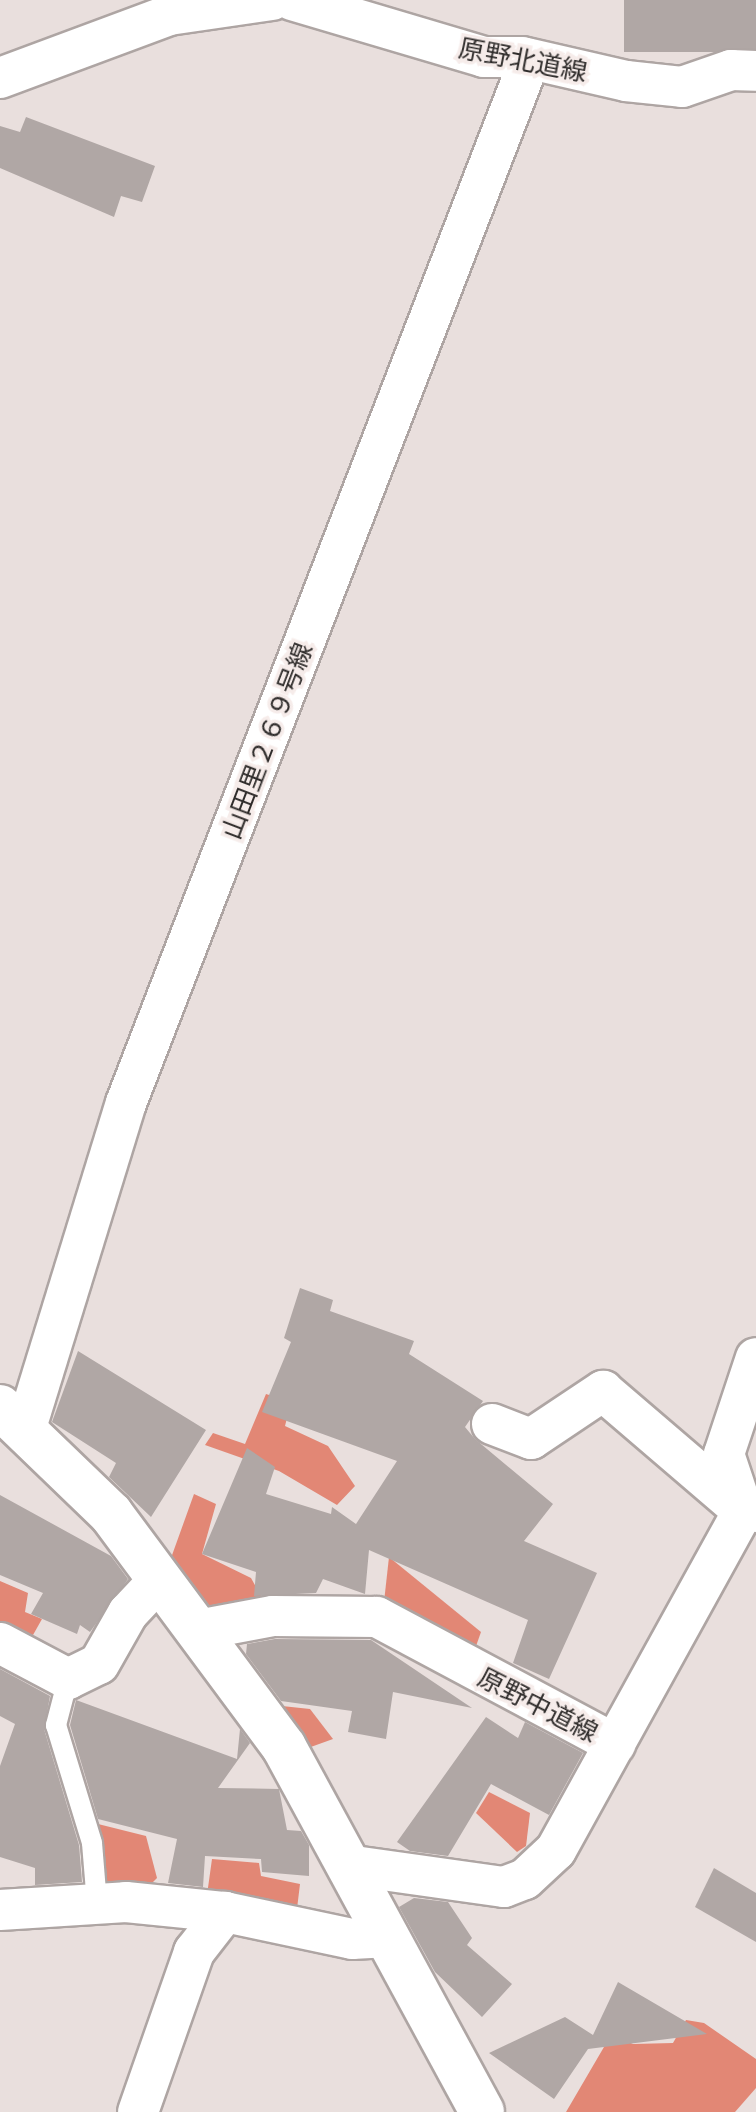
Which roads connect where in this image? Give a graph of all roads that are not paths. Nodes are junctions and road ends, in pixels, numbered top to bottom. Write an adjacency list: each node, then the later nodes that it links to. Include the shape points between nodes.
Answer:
1 (272, 0): 5 (street, via 169,15)
2 (292, 0): 3 (street, 原野北道線, via 484,57)
3 (530, 59): 4 (street, 原野北道線, via 682,87 731,70); 7 (street, 山田里２６９号線, via 126,1103)
4 (756, 71)
5 (0, 78)
6 (756, 1358): 9 (street, via 724,1454)
7 (12, 1419): 10 (street, via 111,1514)
8 (492, 1424): 9 (street, via 531,1439 603,1391)
9 (749, 1512): 14 (street, 原野中道線)
10 (160, 1579): 11 (street); 13 (street, via 128,1613 99,1664)
11 (198, 1630): 14 (street, 原野中道線, via 273,1616 377,1617); 15 (street, via 284,1747)
12 (0, 1643): 13 (street)
13 (68, 1679): 16 (lane, via 56,1725 92,1843)
14 (615, 1744): 15 (street, via 556,1850 525,1879 504,1887)
15 (354, 1866): 19 (street)
16 (97, 1904): 17 (street); 18 (street)
17 (0, 1910)
18 (225, 1912): 19 (street, via 352,1939); 20 (street, via 194,1952)
19 (389, 1937): 21 (street)
20 (138, 2112)
21 (482, 2112)

